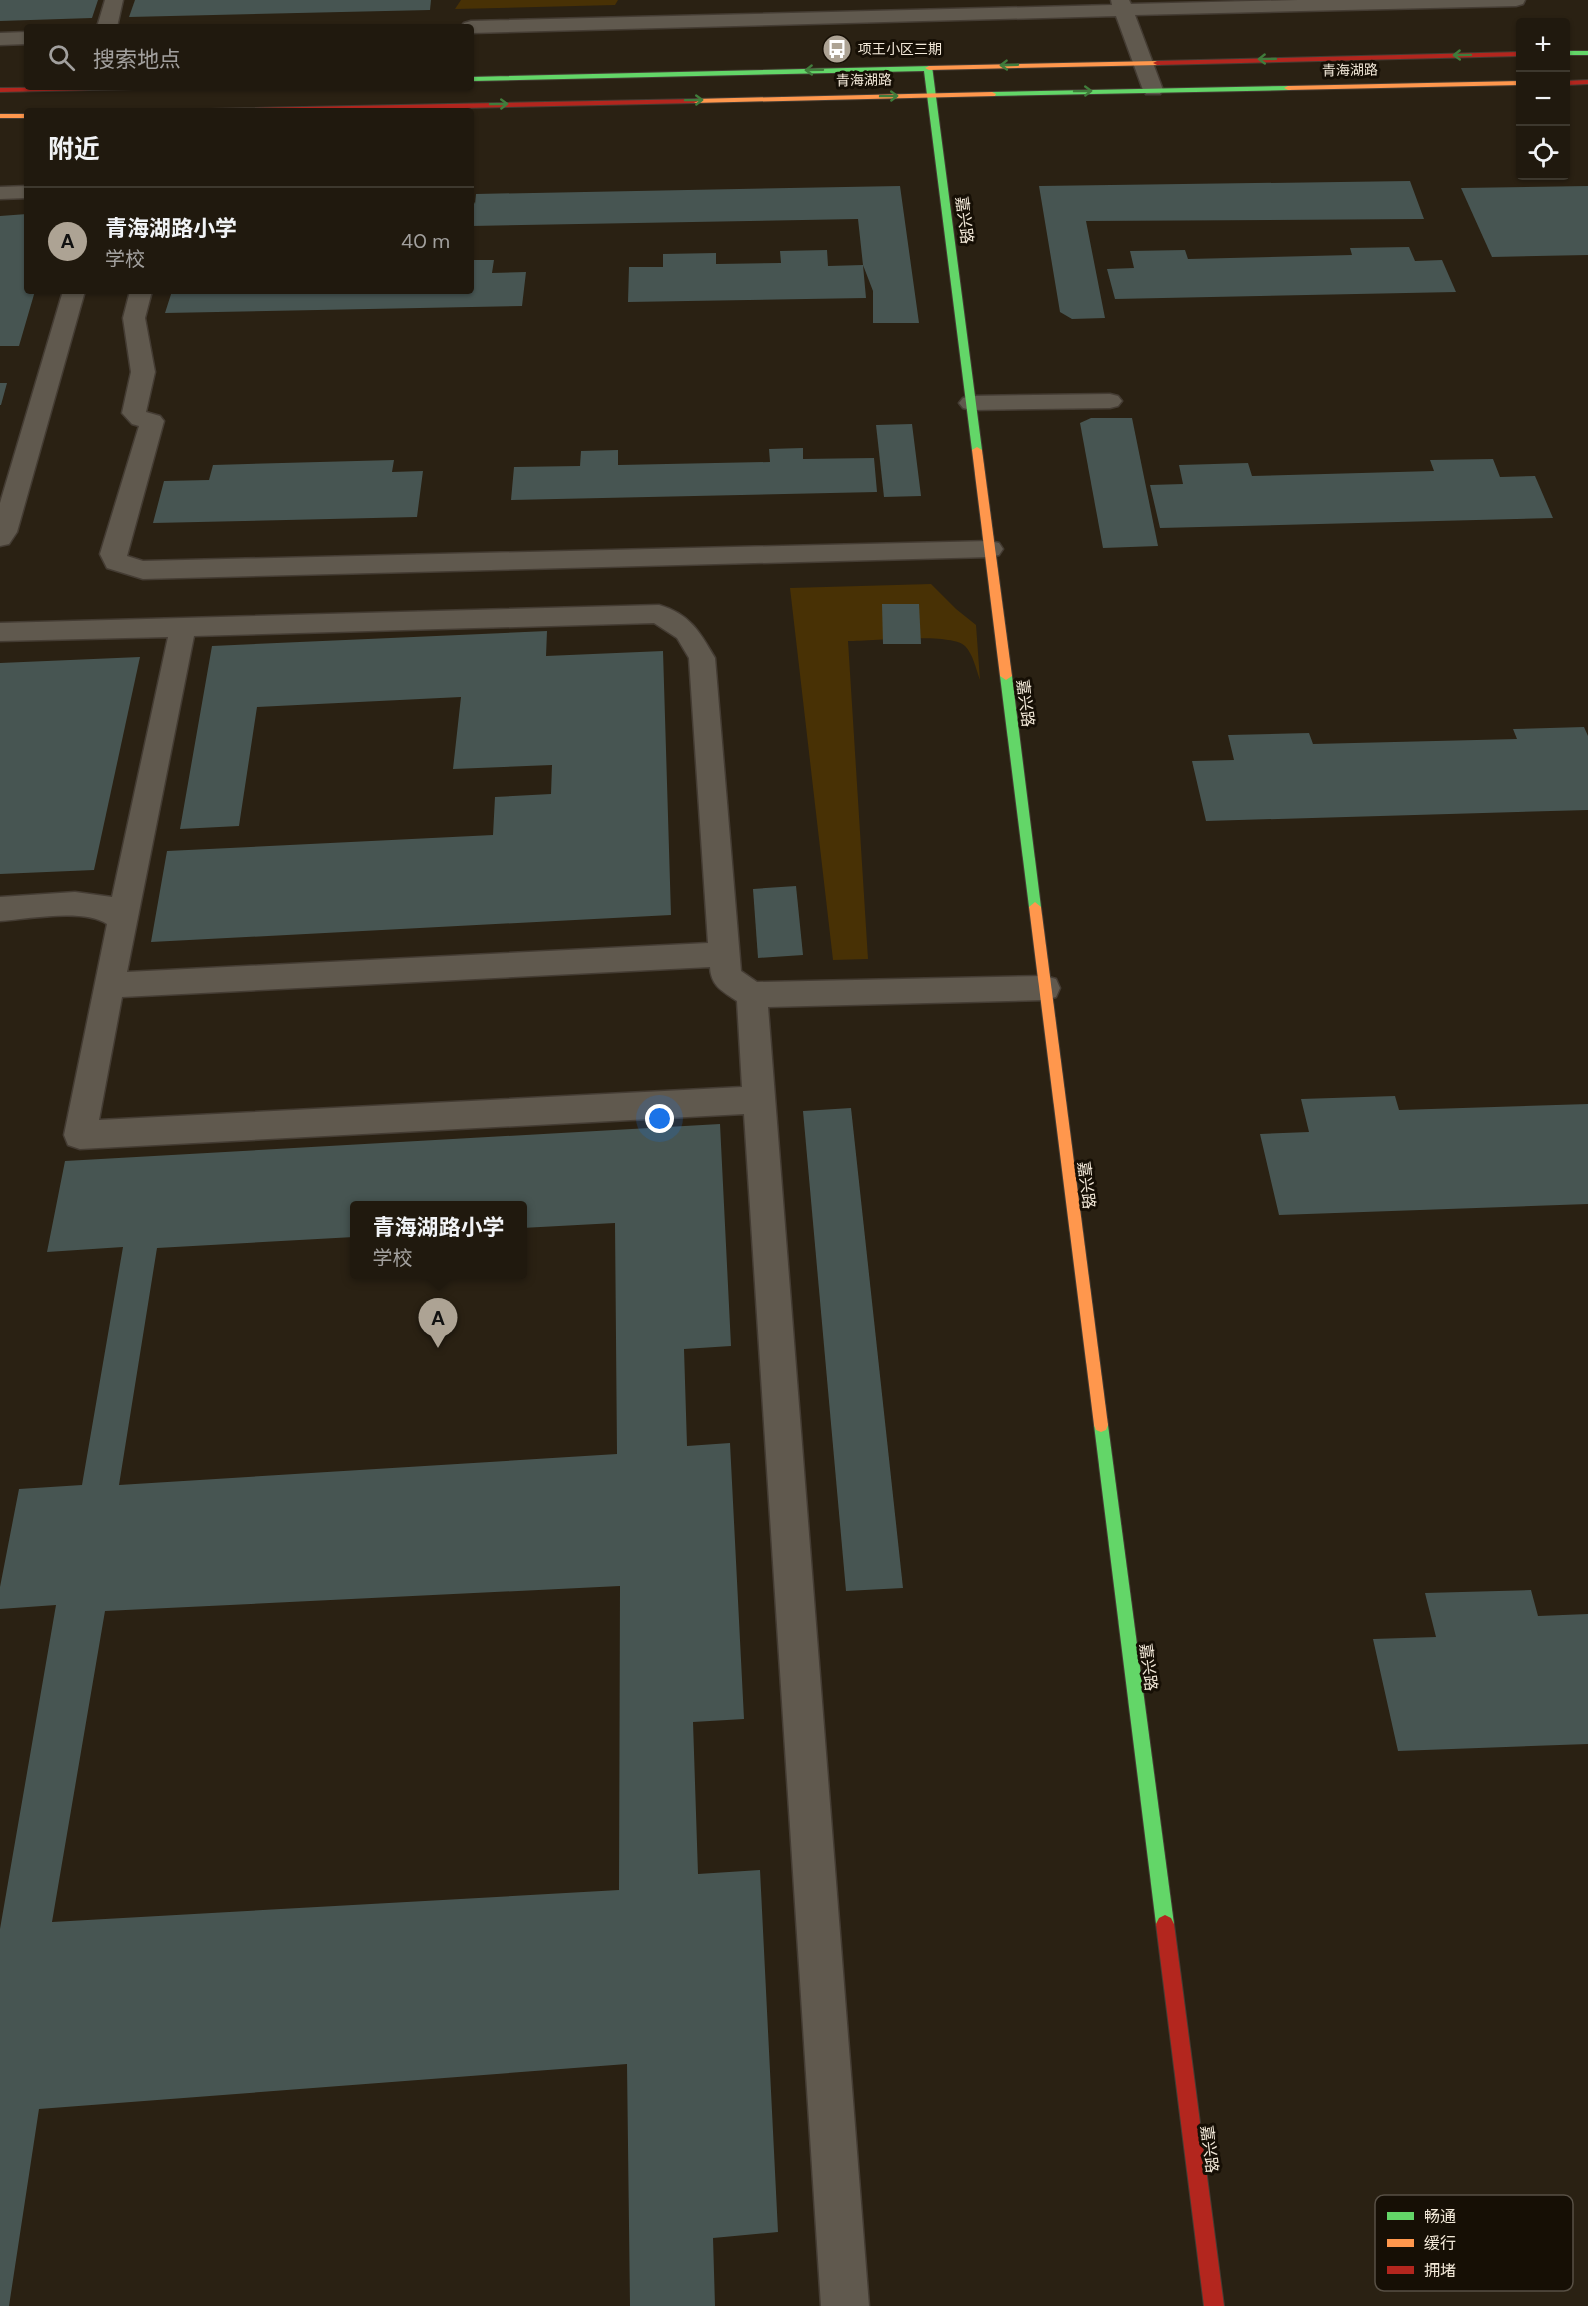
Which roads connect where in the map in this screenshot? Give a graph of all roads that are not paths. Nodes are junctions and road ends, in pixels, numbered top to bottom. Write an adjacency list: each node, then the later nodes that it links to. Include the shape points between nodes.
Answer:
1 (114, 0): 4 (lane)
2 (1516, 0): 3 (lane)
3 (1122, 6): 5 (lane); 11 (lane)
4 (108, 24)
5 (474, 27)
6 (24, 38): 7 (lane)
7 (0, 39)
8 (1588, 52): 9 (main road)
9 (1570, 53)
10 (1516, 54): 11 (main road, 青海湖路, one-way to 11)
11 (1143, 62): 12 (main road, 青海湖路, one-way to 12); 19 (lane)
12 (928, 68): 13 (main road, 青海湖路, one-way to 13); 20 (main road, 嘉兴路)
13 (474, 79)
14 (1588, 82): 16 (main road)
15 (1516, 83): 19 (main road, 青海湖路)
16 (1570, 83)
17 (24, 89): 18 (main road)
18 (0, 90)
19 (1153, 90): 20 (main road, 青海湖路, one-way to 19)
20 (932, 95): 21 (main road, 青海湖路, one-way to 20); 29 (main road, 嘉兴路)
21 (345, 108)
22 (0, 116): 23 (main road)
23 (24, 116)
24 (24, 192): 25 (lane)
25 (0, 193)
26 (73, 294): 30 (lane)
27 (140, 294): 31 (lane, via 134,318 142,372 135,412 140,419 152,421 113,554 116,562 126,567 143,570)
28 (1110, 401): 29 (lane)
29 (971, 403): 31 (main road, 嘉兴路)
30 (0, 538)
31 (990, 549): 38 (main road, 嘉兴路)
32 (183, 627): 33 (lane); 35 (lane); 36 (lane, via 659,614 687,632 702,658)
33 (0, 632)
34 (0, 909): 35 (lane, via 104,906)
35 (123, 920): 37 (lane)
36 (724, 954): 37 (lane); 39 (lane, via 726,977)
37 (109, 985): 40 (lane, via 80,1135)
38 (1045, 988): 39 (lane); 42 (main road, 嘉兴路)
39 (752, 995): 40 (lane)
40 (760, 1100): 41 (lane)
41 (844, 2306)
42 (1214, 2306)

